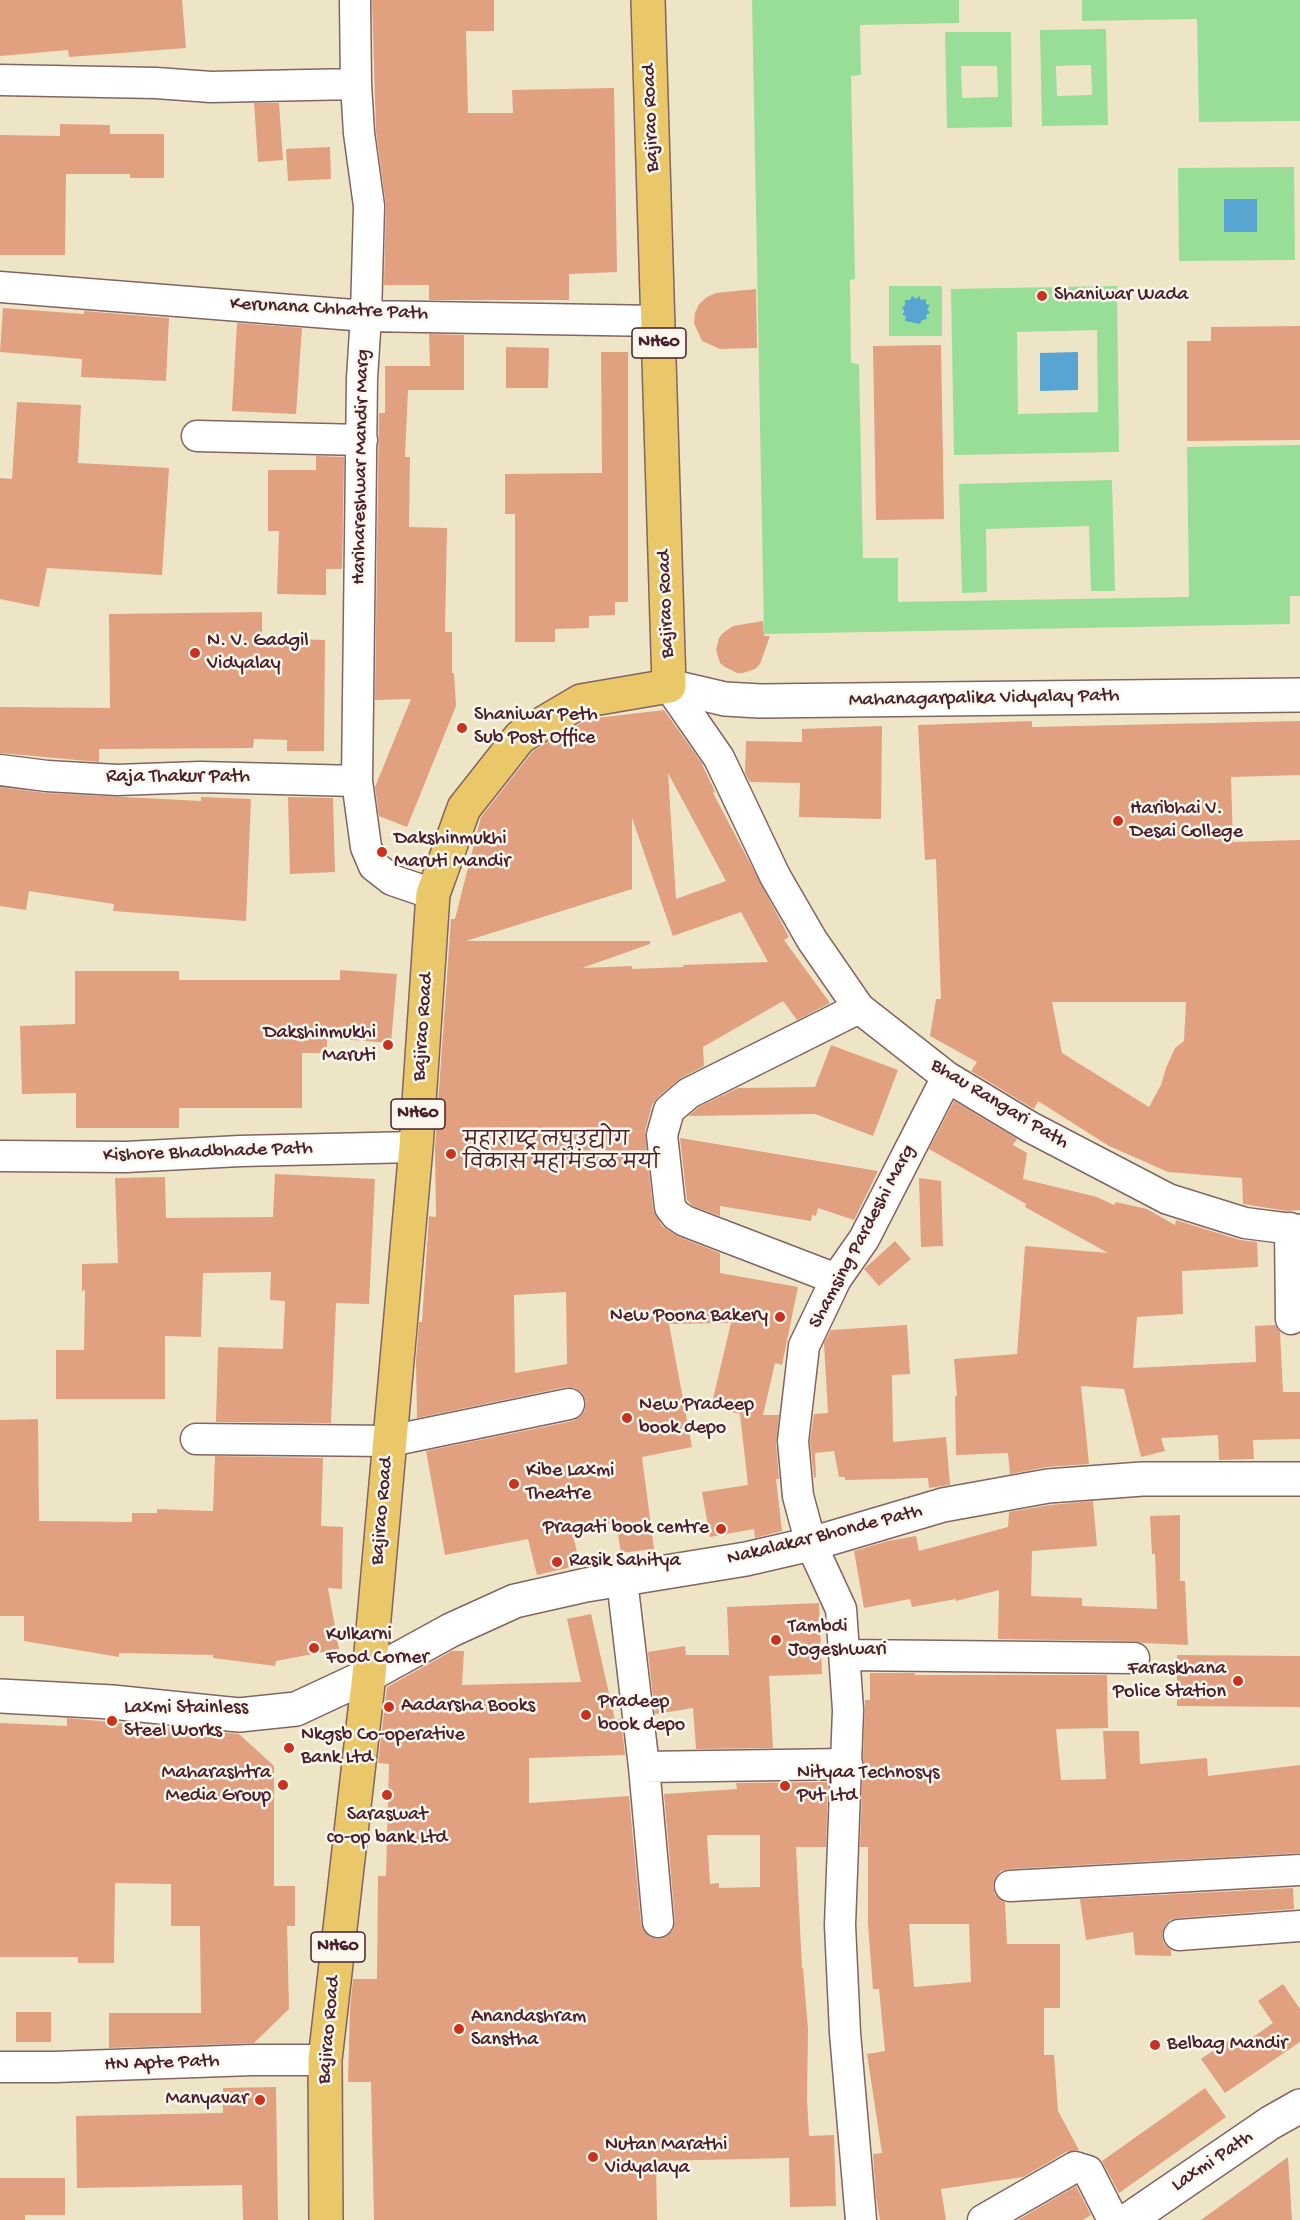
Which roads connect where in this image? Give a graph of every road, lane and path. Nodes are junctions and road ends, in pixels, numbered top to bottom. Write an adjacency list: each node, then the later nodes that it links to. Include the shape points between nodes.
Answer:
1 (355, 0): 4 (street, Harihareshwar Mandir Marg)
2 (648, 0): 7 (highway, Bajirao Road / NH60)
3 (0, 80): 4 (street, via 211,87)
4 (356, 84): 6 (street, Harihareshwar Mandir Marg, via 369,207)
5 (0, 287): 6 (street, Kerunana Chhatre Path)
6 (366, 316): 7 (street, Kerunana Chhatre Path); 9 (street, Harihareshwar Mandir Marg)
7 (658, 321): 10 (highway, Bajirao Road / NH60)
8 (197, 436): 9 (street)
9 (362, 440): 13 (street, Harihareshwar Mandir Marg)
10 (669, 686): 11 (street, Mahanagarpalika Vidyalay Path, via 725,699 760,701); 14 (highway, Bajirao Road / NH60, via 581,701 520,737 464,807); 15 (street, Bhau Rangari Path, via 719,758 775,876 812,940)
11 (1300, 695)
12 (0, 770): 13 (street, Raja Thakur Path, via 117,780 200,777)
13 (357, 781): 14 (street, Harihareshwar Mandir Marg, via 366,848 374,866 392,880)
14 (433, 894): 17 (highway, Bajirao Road / NH60)
15 (859, 1008): 16 (street, Bhau Rangari Path); 20 (street, via 690,1094 669,1110 662,1135 670,1207 676,1215)
16 (947, 1077): 19 (street, Bhau Rangari Path, via 1030,1127 1168,1199 1245,1223); 20 (street, Shamsing Pardeshi Marg, via 864,1239)
17 (416, 1147): 18 (street, Kishore Bhadbhade Path, via 126,1157); 24 (highway, Bajirao Road / NH60)
18 (0, 1156)
19 (1295, 1229): 21 (street)
20 (836, 1279): 26 (street, Shamsing Pardeshi Marg, via 804,1346 793,1442 798,1497)
21 (1291, 1319)
22 (569, 1404): 24 (street)
23 (196, 1439): 24 (street)
24 (390, 1441): 30 (highway, Bajirao Road / NH60)
25 (1300, 1479): 26 (street, Nakalakar Bhonde Path, via 1142,1479 1048,1486 943,1505)
26 (811, 1544): 27 (street, Nakalakar Bhonde Path); 28 (street, Shamsing Pardeshi Marg, via 841,1609)
27 (622, 1580): 30 (street, Nakalakar Bhonde Path, via 515,1601 451,1630); 33 (street)
28 (845, 1655): 29 (street); 32 (street, Shamsing Pardeshi Marg)
29 (1134, 1658)
30 (369, 1675): 31 (street, Nakalakar Bhonde Path, via 296,1709 239,1715); 39 (highway, Bajirao Road / NH60)
31 (0, 1696)
32 (846, 1764): 33 (street); 43 (street, Shamsing Pardeshi Marg, via 840,1925)
33 (644, 1767): 36 (street)
34 (1300, 1870): 35 (street)
35 (1010, 1886)
36 (658, 1922)
37 (1300, 1926): 38 (street)
38 (1179, 1935)
39 (325, 2060): 40 (street, HN Apte Path); 42 (highway, Bajirao Road / NH60)
40 (0, 2067)
41 (1300, 2106): 46 (street, Laxmi Path)
42 (326, 2220)
43 (861, 2220)
44 (983, 2220): 45 (street, via 1075,2167 1088,2171)
45 (1113, 2220)
46 (1128, 2220)

